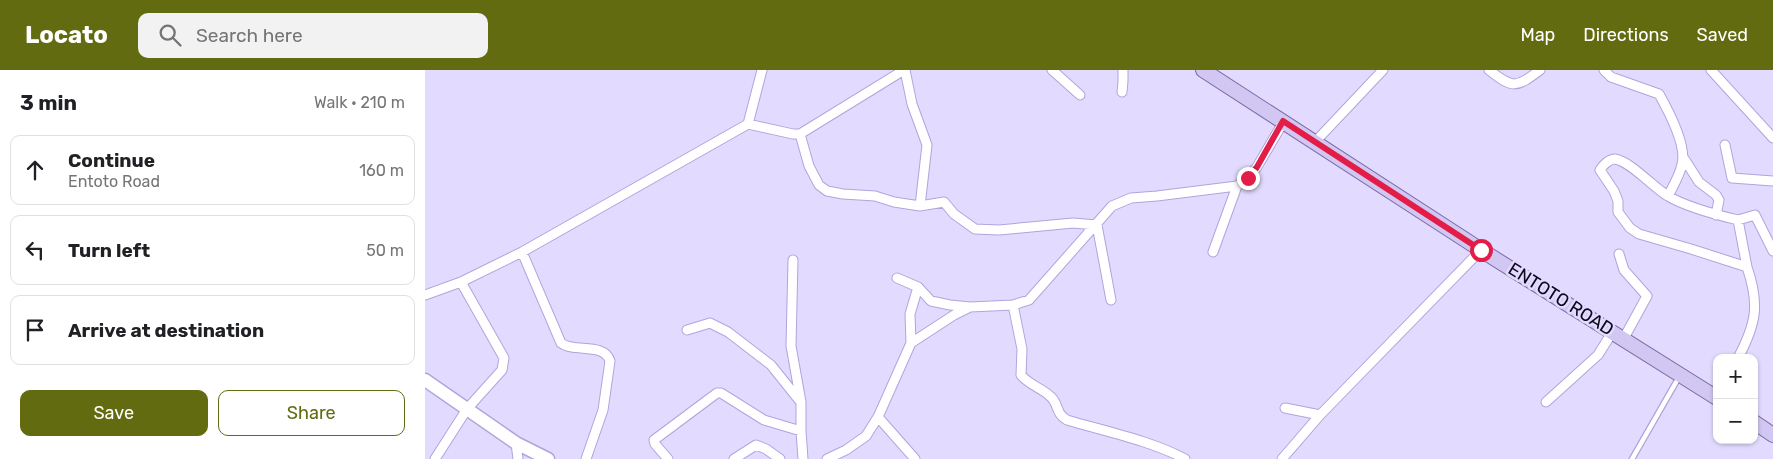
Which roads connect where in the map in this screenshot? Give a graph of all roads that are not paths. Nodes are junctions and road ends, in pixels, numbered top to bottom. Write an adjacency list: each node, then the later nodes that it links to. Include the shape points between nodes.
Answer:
1 (761, 70): 14 (street)
2 (904, 70): 15 (street); 23 (street, via 927,145)
3 (1052, 70): 12 (street)
4 (1123, 70): 11 (street)
5 (1203, 70): 13 (main road, ENTOTO ROAD)
6 (1382, 70): 17 (street)
7 (1489, 70): 8 (street, via 1514,84 1524,82)
8 (1540, 70)
9 (1604, 70): 19 (street, via 1611,77 1659,94 1677,130)
10 (1711, 70): 16 (street)
11 (1121, 92)
12 (1080, 95)
13 (1283, 121): 17 (main road, ENTOTO ROAD); 21 (street, via 1257,167)
14 (748, 124): 15 (street); 28 (street)
15 (799, 134): 23 (street, via 809,166 819,185 827,190)
16 (1773, 138)
17 (1315, 142): 27 (main road, ENTOTO ROAD)
18 (1725, 145): 20 (street, via 1732,178)
19 (1683, 157): 22 (street); 24 (street, via 1699,182 1719,200)
20 (1773, 181)
21 (1237, 186): 26 (street, via 1131,198 1112,206); 29 (street)
22 (1669, 196): 24 (street); 33 (street, via 1616,159 1610,160 1600,170 1614,191 1618,212 1639,234)
23 (920, 206): 26 (street, via 944,202 975,229)
24 (1716, 215): 25 (street)
25 (1738, 220): 30 (street, via 1755,215); 33 (street)
26 (1097, 224): 38 (street); 39 (street, via 1029,300)
27 (1481, 250): 42 (main road, ENTOTO ROAD); 52 (street)
28 (522, 252): 35 (street); 61 (street, via 561,343 566,347 605,353 610,361 600,423)
29 (1213, 252)
30 (1773, 252)
31 (1619, 254): 42 (street, via 1624,270 1647,296)
32 (793, 260): 48 (street, via 791,346)
33 (1747, 267): 44 (street, via 1753,284 1755,308 1749,336)
34 (897, 278): 36 (street)
35 (461, 282): 37 (street); 51 (street, via 504,358 502,370)
36 (918, 287): 40 (street, via 931,301); 43 (street, via 910,314)
37 (425, 295)
38 (1111, 300)
39 (1013, 305): 40 (street); 68 (street, via 1022,348 1021,375 1051,397 1062,417)
40 (970, 307): 43 (street)
41 (687, 330): 48 (street, via 710,323 728,332 771,365)
42 (1618, 335): 45 (main road, ENTOTO ROAD); 49 (street)
43 (911, 343): 53 (street)
44 (1740, 354)
45 (1681, 374): 47 (main road, ENTOTO ROAD); 70 (lane)
46 (425, 380): 51 (street)
47 (1713, 393)
48 (801, 402): 55 (street)
49 (1546, 402)
50 (1285, 408): 52 (street)
51 (467, 410): 57 (street); 58 (street)
52 (1320, 415): 69 (street)
53 (878, 417): 66 (street, via 867,436); 67 (street)
54 (1758, 425): 56 (main road)
55 (801, 431): 62 (street, via 763,420 717,393 654,440); 65 (street)
56 (1773, 435)
57 (516, 443): 59 (street); 60 (street)
58 (435, 459)
59 (517, 459)
60 (548, 459)
61 (586, 459)
62 (668, 459)
63 (734, 459): 64 (street, via 756,445)
64 (780, 459)
65 (803, 459)
66 (827, 459)
67 (915, 459)
68 (1185, 459)
69 (1282, 459)
70 (1632, 459)

